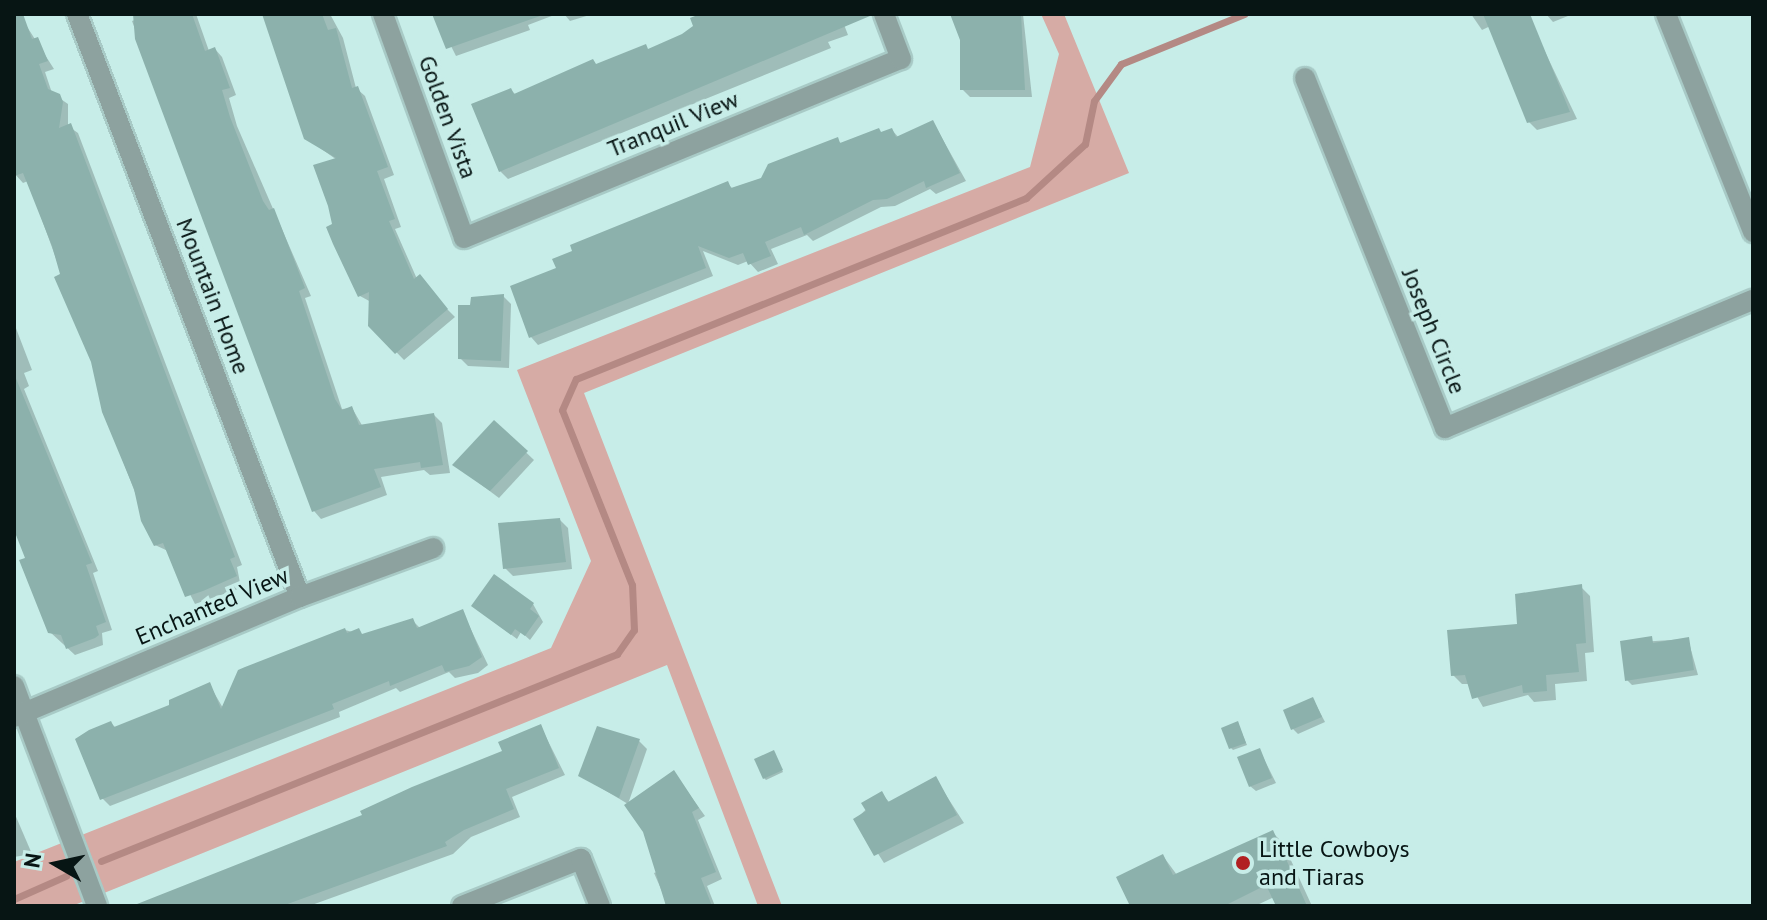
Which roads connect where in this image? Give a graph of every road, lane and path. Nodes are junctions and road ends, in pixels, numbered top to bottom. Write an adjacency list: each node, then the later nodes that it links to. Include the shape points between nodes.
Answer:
1 (77, 14): 10 (street, Mountain Home)
2 (383, 14): 7 (street, Golden Vista)
3 (884, 14): 7 (street, Tranquil View, via 901,59)
4 (1666, 14): 6 (street)
5 (1305, 78): 8 (street, Joseph Circle, via 1445,428)
6 (1753, 232)
7 (464, 238)
8 (1753, 300)
9 (433, 548): 10 (street, Enchanted View)
10 (300, 597): 12 (street, Enchanted View)
11 (14, 686): 12 (street)
12 (19, 715): 13 (street)
13 (97, 906)
14 (462, 906): 15 (street, via 581,859)
15 (600, 906)

